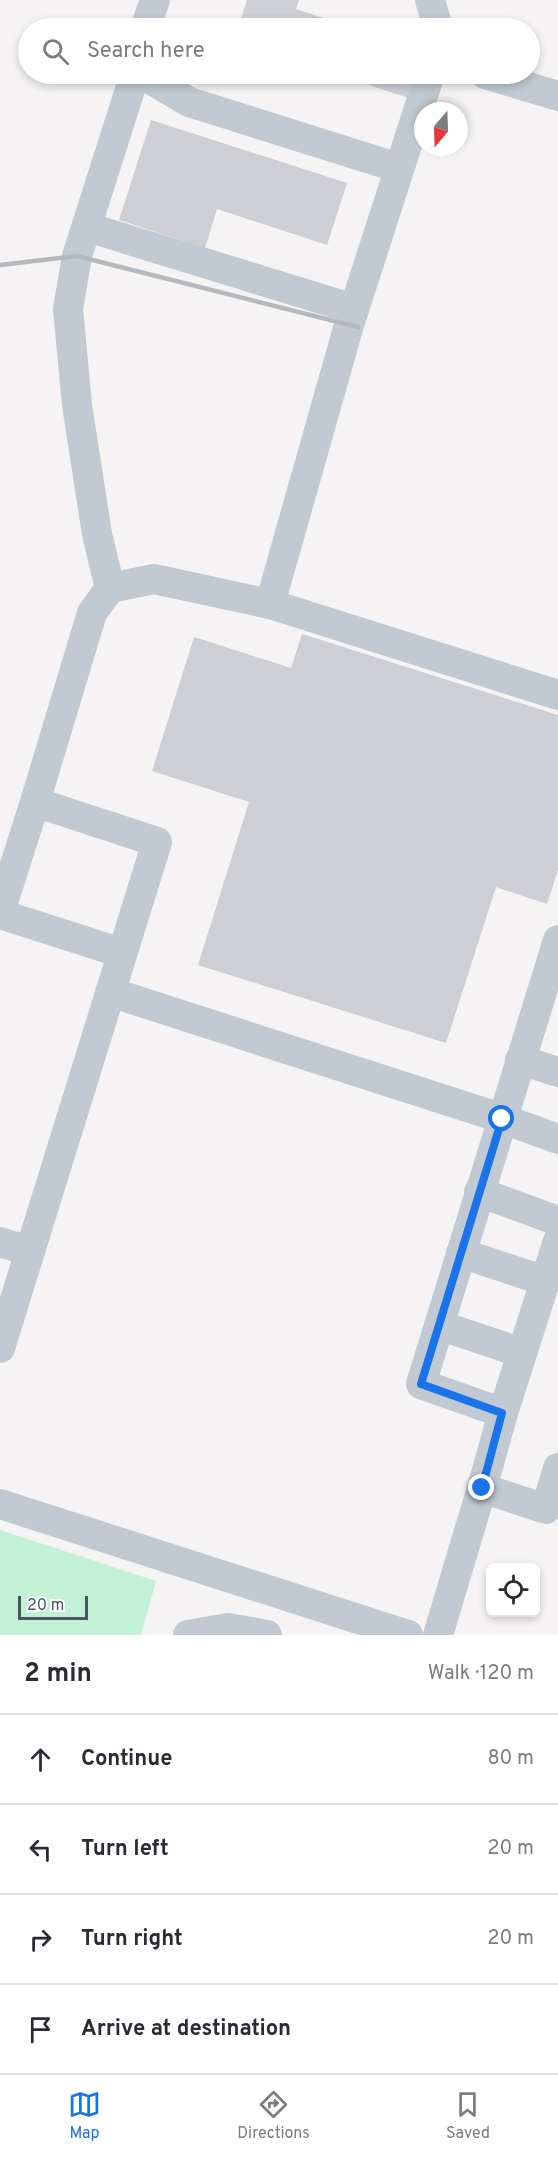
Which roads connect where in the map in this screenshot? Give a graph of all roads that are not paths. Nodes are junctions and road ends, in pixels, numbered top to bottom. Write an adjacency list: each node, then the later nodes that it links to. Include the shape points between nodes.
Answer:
1 (155, 0): 3 (lane)
2 (430, 0): 4 (lane)
3 (149, 18)
4 (435, 18)
5 (132, 84): 11 (lane)
6 (159, 84): 10 (lane, via 189,102)
7 (427, 84): 10 (lane)
8 (518, 84): 9 (lane)
9 (558, 96)
10 (399, 168): 12 (lane)
11 (87, 227): 12 (lane); 13 (lane, via 77,256 68,309 77,405 97,534)
12 (354, 309): 14 (lane)
13 (110, 588): 14 (lane, via 154,579); 16 (lane, via 92,613)
14 (270, 604): 15 (lane)
15 (558, 695)
16 (35, 802): 17 (lane); 19 (lane, via 157,842)
17 (0, 913): 19 (lane)
18 (558, 940): 20 (lane)
19 (122, 953): 21 (lane)
20 (551, 987): 22 (lane)
21 (110, 992): 24 (lane); 30 (lane)
22 (520, 1060): 23 (lane); 24 (lane)
23 (558, 1072)
24 (502, 1119): 25 (lane); 26 (lane)
25 (558, 1139)
26 (479, 1192): 27 (lane); 31 (lane)
27 (558, 1221)
28 (558, 1241): 32 (lane)
29 (0, 1242): 30 (lane)
30 (30, 1251): 34 (lane)
31 (461, 1253): 32 (lane); 33 (lane)
32 (545, 1281): 35 (lane)
33 (439, 1325): 35 (lane); 36 (lane, via 421,1384)
34 (0, 1348)
35 (522, 1353): 36 (lane)
36 (502, 1413): 38 (lane)
37 (558, 1468): 38 (lane, via 546,1509)
38 (482, 1488): 43 (lane)
39 (0, 1504): 42 (lane)
40 (188, 1635): 41 (lane, via 228,1628)
41 (267, 1635)
42 (408, 1635)
43 (438, 1635)

